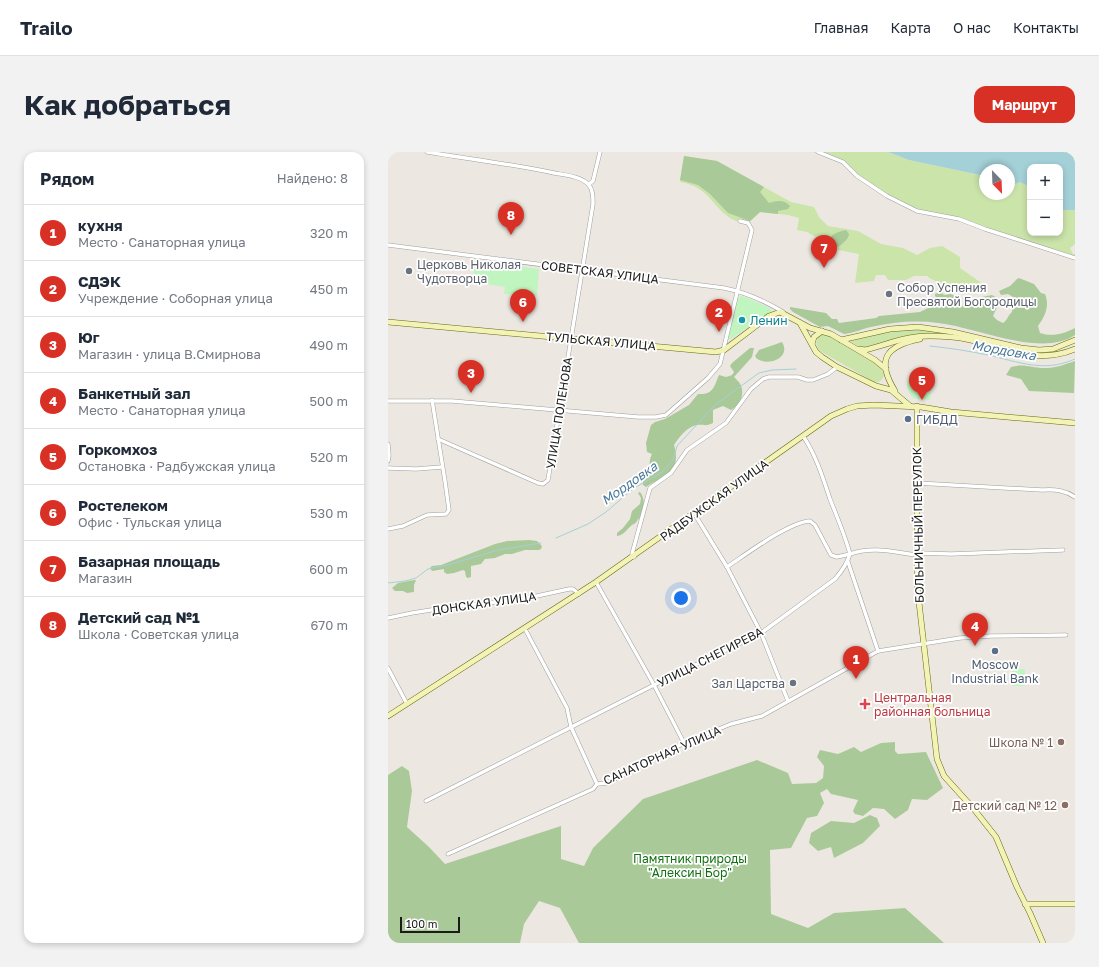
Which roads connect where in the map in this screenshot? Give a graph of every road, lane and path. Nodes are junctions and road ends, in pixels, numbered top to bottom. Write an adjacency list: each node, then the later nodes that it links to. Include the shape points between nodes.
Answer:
1 (427, 152): 4 (street, via 534,168 577,178)
2 (600, 152): 4 (street, via 595,176)
3 (818, 152): 7 (street, via 843,162 857,176 887,196 917,211 959,218)
4 (589, 184): 8 (street, УЛИЦА ПОЛЕНОВА, via 593,204)
5 (740, 220): 9 (street, via 751,226 752,236)
6 (388, 245): 8 (street, СОВЕТСКАЯ УЛИЦА)
7 (1075, 258)
8 (582, 270): 9 (street, СОВЕТСКАЯ УЛИЦА, via 708,285); 15 (street, УЛИЦА ПОЛЕНОВА)
9 (737, 291): 10 (street, СОВЕТСКАЯ УЛИЦА); 21 (street)
10 (784, 313): 12 (main road); 21 (main road, via 769,316)
11 (388, 322): 15 (main road, ТУЛЬСКАЯ УЛИЦА)
12 (798, 322): 13 (main road); 18 (main road)
13 (822, 331): 16 (main road); 18 (main road, via 814,337)
14 (941, 337): 19 (main road, via 915,337 865,350); 20 (main road, via 966,339 1038,357); 23 (main road, via 918,340 891,349 885,358)
15 (571, 338): 21 (main road, ТУЛЬСКАЯ УЛИЦА, via 707,352); 31 (street, УЛИЦА ПОЛЕНОВА)
16 (841, 340): 17 (main road, via 890,329 918,327 1039,350 1053,349); 19 (main road)
17 (1075, 340)
18 (812, 344): 22 (main road, via 816,352)
19 (856, 349): 23 (main road)
20 (1075, 349)
21 (724, 350): 31 (street, via 715,372 666,415 638,417)
22 (837, 367): 25 (main road); 46 (street, via 813,380 777,377 763,379 757,383 726,423 687,450 671,473 650,488 632,554)
23 (886, 369): 24 (main road)
24 (887, 375): 25 (main road, via 883,383); 26 (main road)
25 (876, 386): 26 (main road, via 888,388)
26 (898, 395): 29 (main road)
27 (432, 400): 28 (street); 31 (street); 34 (street)
28 (388, 402)
29 (910, 406): 30 (main road, РАДБУЖСКАЯ УЛИЦА); 33 (main road, РАДБУЖСКАЯ УЛИЦА, via 865,405 847,409 831,416)
30 (917, 406): 32 (main road, РАДБУЖСКАЯ УЛИЦА, via 950,412); 39 (main road, БОЛЬНИЧНЫЙ ПЕРЕУЛОК)
31 (559, 409): 34 (street, УЛИЦА ПОЛЕНОВА, via 548,480 543,484)
32 (1075, 423)
33 (803, 436): 41 (main road, РАДБУЖСКАЯ УЛИЦА); 44 (street, via 816,460)
34 (438, 439): 37 (street)
35 (388, 444): 36 (street)
36 (388, 461)
37 (442, 467): 38 (street); 42 (street, via 449,510 446,514 427,515 403,526)
38 (388, 468)
39 (917, 483): 40 (street, via 1058,490); 45 (main road, БОЛЬНИЧНЫЙ ПЕРЕУЛОК)
40 (1075, 497)
41 (694, 513): 46 (main road, РАДБУЖСКАЯ УЛИЦА); 48 (street)
42 (388, 529)
43 (1063, 550): 45 (street)
44 (850, 554): 45 (street, via 872,549); 47 (street, УЛИЦА СНЕГИРЕВА); 48 (street, via 837,557 831,555 814,525 810,521 802,521 770,538)
45 (917, 554): 55 (main road, БОЛЬНИЧНЫЙ ПЕРЕУЛОК, via 917,585)
46 (634, 557): 49 (main road, РАДБУЖСКАЯ УЛИЦА)
47 (848, 562): 53 (street, УЛИЦА СНЕГИРЕВА, via 835,578); 56 (street)
48 (727, 567): 53 (street)
49 (596, 582): 50 (main road, РАДБУЖСКАЯ УЛИЦА); 58 (street)
50 (579, 594): 51 (street, ДОНСКАЯ УЛИЦА, via 569,589 523,599 450,607); 52 (main road, РАДБУЖСКАЯ УЛИЦА)
51 (388, 618)
52 (524, 629): 60 (main road, РАДБУЖСКАЯ УЛИЦА); 62 (street, via 567,708)
53 (760, 633): 58 (street, УЛИЦА СНЕГИРЕВА); 59 (street)
54 (1066, 635): 55 (street, САНАТОРНАЯ УЛИЦА, via 974,636)
55 (924, 644): 56 (street, САНАТОРНАЯ УЛИЦА); 67 (main road, БОЛЬНИЧНЫЙ ПЕРЕУЛОК, via 938,765 946,779 994,834)
56 (878, 651): 59 (street, САНАТОРНАЯ УЛИЦА)
57 (388, 668): 60 (street)
58 (654, 685): 62 (street, УЛИЦА СНЕГИРЕВА); 63 (street)
59 (788, 701): 63 (street, САНАТОРНАЯ УЛИЦА, via 762,716 731,724)
60 (407, 704): 61 (main road, РАДБУЖСКАЯ УЛИЦА)
61 (388, 716)
62 (571, 727): 64 (street); 65 (street, УЛИЦА СНЕГИРЕВА)
63 (684, 743): 64 (street, САНАТОРНАЯ УЛИЦА, via 607,783)
64 (597, 784): 66 (street, САНАТОРНАЯ УЛИЦА, via 593,789)
65 (426, 801)
66 (448, 854)
67 (1025, 904): 68 (main road); 69 (main road, БОЛЬНИЧНЫЙ ПЕРЕУЛОК)
68 (1075, 904)
69 (1043, 943)

